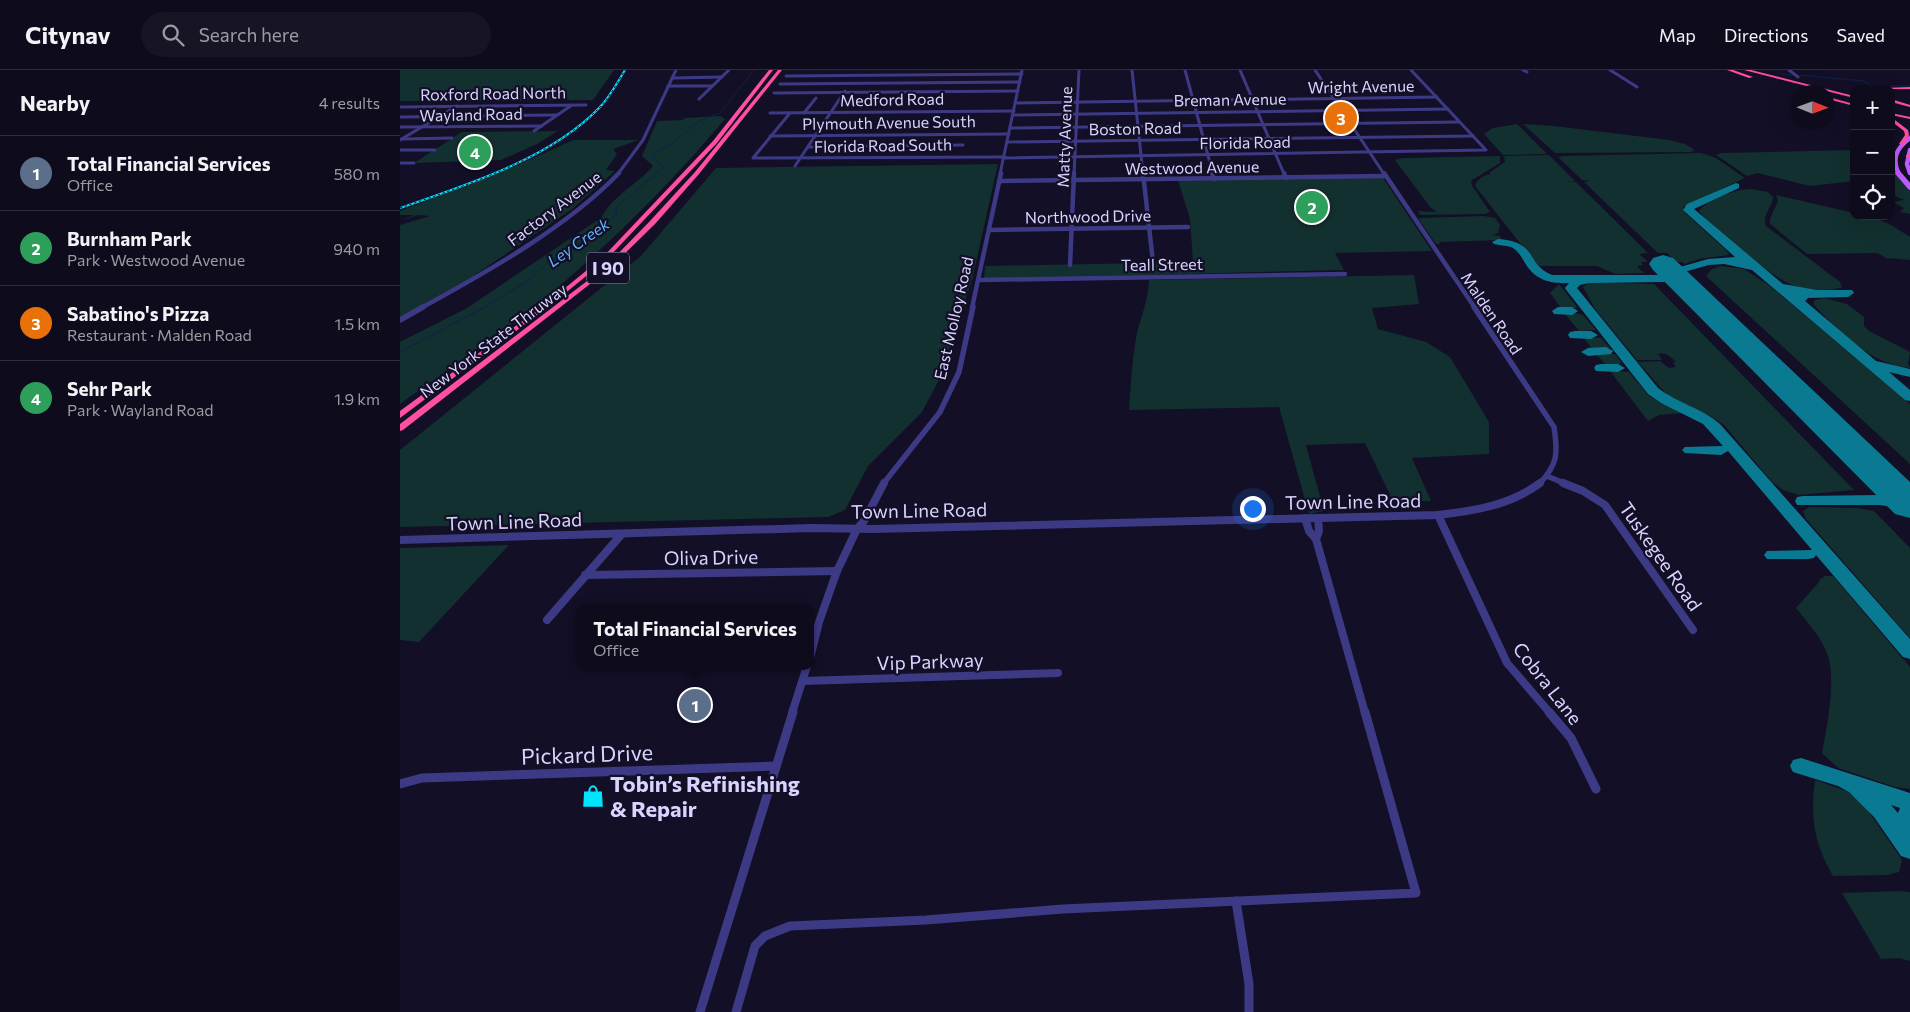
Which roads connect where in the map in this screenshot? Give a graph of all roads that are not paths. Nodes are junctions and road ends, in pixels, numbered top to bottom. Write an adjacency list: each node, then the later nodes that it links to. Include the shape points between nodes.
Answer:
1 (676, 70): 29 (street, Factory Avenue)
2 (729, 70): 27 (street)
3 (771, 70): 145 (highway, New York State Thruway / I 90, via 714,142 605,258)
4 (780, 70): 146 (highway, New York State Thruway / I 90, via 726,140 606,270)
5 (790, 70): 25 (street)
6 (859, 70): 26 (street)
7 (944, 70): 24 (street)
8 (1079, 70): 57 (street, Matty Avenue)
9 (1132, 70): 56 (street)
10 (1185, 70): 53 (street)
11 (1240, 70): 54 (street)
12 (1316, 70): 52 (street, Malden Road)
13 (1411, 70): 47 (street)
14 (1523, 70): 23 (street)
15 (1610, 70): 38 (street)
16 (1724, 70): 30 (highway)
17 (1728, 70): 30 (highway)
18 (1736, 70): 35 (highway)
19 (1747, 70): 42 (highway); 50 (highway)
20 (1758, 70): 43 (highway)
21 (1789, 70): 28 (street)
22 (1022, 72): 24 (street); 32 (street, East Molloy Road)
23 (1527, 72)
24 (941, 75): 26 (street); 33 (street)
25 (786, 76): 26 (street); 34 (street, via 780,84)
26 (856, 76): 34 (street)
27 (722, 77): 29 (street); 37 (street)
28 (1798, 77)
29 (672, 78): 36 (street, Factory Avenue)
30 (1755, 78): 31 (highway)
31 (1762, 80)
32 (1020, 82): 33 (street); 41 (street, East Molloy Road)
33 (938, 83): 34 (street)
34 (850, 84): 44 (street)
35 (1795, 85)
36 (668, 86): 37 (street); 144 (street, Factory Avenue, via 640,144 612,181 523,248)
37 (712, 86): 48 (street)
38 (1636, 87)
39 (1910, 88): 40 (highway)
40 (1895, 89)
41 (1018, 91): 44 (street); 59 (street, East Molloy Road)
42 (1850, 92)
43 (1850, 92)
44 (844, 93): 45 (street); 69 (street)
45 (774, 94)
46 (1835, 95): 51 (highway)
47 (1437, 97): 52 (street, Wright Avenue); 66 (street)
48 (699, 98)
49 (816, 98): 74 (street)
50 (1850, 98)
51 (1850, 98)
52 (1334, 99): 54 (street, Wright Avenue); 68 (street, Malden Road)
53 (1194, 100): 54 (street, Wright Avenue); 56 (street, Wright Avenue); 70 (street)
54 (1253, 100): 71 (street)
55 (1835, 100): 60 (highway)
56 (1136, 101): 57 (street, Wright Avenue); 76 (street)
57 (1078, 102): 59 (street, Wright Avenue); 78 (street, Matty Avenue)
58 (1895, 102): 64 (highway)
59 (1016, 103): 75 (street, East Molloy Road)
60 (1850, 104)
61 (572, 105): 62 (street, Roxford Road North); 63 (street, Roxford Road North); 79 (street)
62 (586, 105)
63 (458, 106): 65 (street, Roxford Road North); 81 (street)
64 (1910, 106)
65 (400, 107)
66 (1448, 109): 68 (street, Breman Avenue); 85 (street)
67 (1895, 109): 77 (highway)
68 (1342, 111): 71 (street, Breman Avenue); 86 (street, Malden Road)
69 (833, 112): 74 (street, Medford Road); 75 (street, Medford Road); 99 (street)
70 (1197, 112): 71 (street, Breman Avenue); 76 (street, Breman Avenue); 88 (street)
71 (1258, 112): 87 (street)
72 (770, 113): 73 (street, Medford Road)
73 (790, 113): 74 (street, Medford Road); 98 (street)
74 (804, 113)
75 (1013, 113): 78 (street, Breman Avenue); 94 (street, East Molloy Road)
76 (1137, 113): 78 (street, Breman Avenue); 90 (street)
77 (1910, 113)
78 (1077, 114): 93 (street, Matty Avenue)
79 (558, 115): 81 (street); 89 (street)
80 (1895, 115): 83 (highway)
81 (440, 116): 82 (street); 92 (street)
82 (400, 117)
83 (1910, 118)
84 (1895, 121): 110 (highway, via 1906,130)
85 (1459, 122): 86 (street); 100 (street)
86 (1351, 123): 87 (street); 102 (street, Malden Road)
87 (1263, 124): 88 (street); 105 (street)
88 (1200, 125): 90 (street); 106 (street)
89 (542, 126): 92 (street, Wayland Road); 95 (street)
90 (1138, 126): 93 (street); 107 (street)
91 (400, 127): 92 (street, Wayland Road)
92 (422, 127): 104 (street)
93 (1076, 127): 94 (street); 109 (street, Matty Avenue)
94 (1010, 128): 97 (street, East Molloy Road)
95 (534, 131)
96 (966, 134): 97 (street, Plymouth Avenue South); 99 (street, Plymouth Avenue South); 111 (street)
97 (1009, 134): 108 (street, East Molloy Road)
98 (770, 136): 99 (street, Plymouth Avenue South); 124 (street, Florida Road South, via 753,158)
99 (817, 136): 112 (street)
100 (1473, 136): 102 (street, Boston Road); 116 (street, Florida Road, via 1485,151)
101 (452, 138): 104 (street)
102 (1360, 138): 105 (street, Boston Road); 116 (street, Malden Road)
103 (1910, 138): 110 (main road)
104 (401, 139)
105 (1269, 139): 106 (street, Boston Road); 117 (street)
106 (1204, 140): 107 (street, Boston Road); 118 (street)
107 (1140, 141): 109 (street, Boston Road); 120 (street)
108 (1007, 142): 109 (street, Boston Road); 122 (street, East Molloy Road)
109 (1076, 142): 123 (street, Matty Avenue)
110 (1902, 144): 135 (main road, via 1895,155 1895,165)
111 (963, 145): 112 (street); 121 (street)
112 (808, 147): 124 (street)
113 (400, 150): 114 (street)
114 (435, 150)
115 (1910, 150): 119 (main road)
116 (1370, 153): 117 (street, Florida Road); 129 (street, Malden Road)
117 (1276, 154): 118 (street, Florida Road); 130 (street)
118 (1208, 155): 120 (street, Florida Road); 131 (street)
119 (1909, 155): 128 (main road, via 1907,166)
120 (1142, 156): 123 (street, Florida Road); 132 (street)
121 (959, 157): 122 (street, Florida Road South); 124 (street, Florida Road South)
122 (1005, 157): 123 (street, Florida Road); 133 (street, East Molloy Road)
123 (1075, 157): 134 (street, Matty Avenue)
124 (800, 159): 127 (street)
125 (400, 163): 126 (street)
126 (414, 163)
127 (795, 166)
128 (1910, 173)
129 (1386, 176): 130 (street, Westwood Avenue); 147 (street, Malden Road, via 1554,427 1558,456)
130 (1286, 178): 131 (street, Westwood Avenue)
131 (1214, 179): 132 (street, Westwood Avenue)
132 (1144, 180): 134 (street, Westwood Avenue); 137 (street)
133 (998, 181): 134 (street, Westwood Avenue); 139 (street, East Molloy Road)
134 (1074, 181): 138 (street, Matty Avenue)
135 (1910, 188)
136 (1188, 227): 137 (street, Northwood Drive)
137 (1150, 228): 138 (street, Northwood Drive); 140 (street)
138 (1072, 229): 139 (street, Northwood Drive); 141 (street, Matty Avenue)
139 (989, 230): 143 (street, East Molloy Road)
140 (1153, 262)
141 (1070, 265)
142 (1345, 274): 143 (street, Teall Street)
143 (979, 280): 151 (street, East Molloy Road, via 959,372 946,402 886,479)
144 (400, 320)
145 (400, 415)
146 (400, 428)
147 (1547, 476): 148 (street, Malden Road, via 1524,494 1505,502 1470,512); 158 (street, Tuskegee Road, via 1583,491 1605,505)
148 (1438, 515): 150 (street, Town Line Road); 165 (street, Cobra Lane, via 1508,664 1571,738)
149 (1305, 518): 150 (street, Town Line Road); 151 (street, Town Line Road); 153 (street)
150 (1318, 518): 153 (street)
151 (857, 529): 152 (street, Town Line Road); 155 (street, East Molloy Road)
152 (621, 534): 154 (street, Town Line Road); 156 (street)
153 (1316, 539): 166 (street, via 1416,893)
154 (400, 540)
155 (838, 570): 156 (street, Oliva Drive); 159 (street, East Molloy Road)
156 (585, 575): 157 (street)
157 (547, 620)
158 (1693, 630)
159 (814, 642)
160 (807, 670): 162 (street)
161 (1058, 672): 162 (street, Vip Parkway)
162 (803, 681): 163 (street)
163 (776, 766): 164 (street, Pickard Drive, via 422,778); 167 (street)
164 (400, 784)
165 (1596, 789)
166 (1236, 901): 168 (street, via 790,926 764,936 755,946); 169 (street, via 1249,984)
167 (700, 1012)
168 (736, 1012)
169 (1249, 1012)

